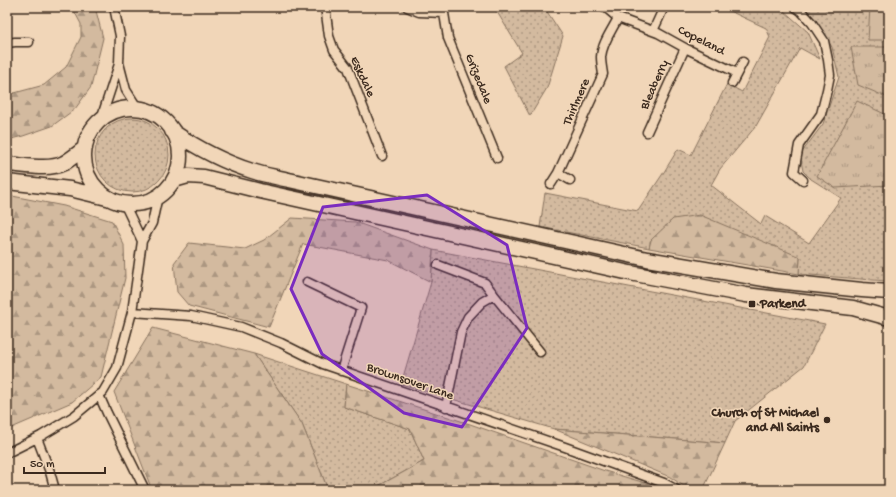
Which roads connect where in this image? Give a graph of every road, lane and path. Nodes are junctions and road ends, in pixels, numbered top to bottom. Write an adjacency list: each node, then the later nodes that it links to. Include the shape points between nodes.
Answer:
1 (114, 7): 14 (street, via 120,36)
2 (325, 7): 22 (street, Eskdale, via 329,36 334,50 348,68)
3 (407, 7): 7 (street, via 419,12)
4 (605, 7): 8 (street, Copeland)
5 (664, 7): 9 (street)
6 (795, 7): 28 (street, via 812,23 824,41 830,75 821,114 799,145 794,172)
7 (443, 10): 23 (street, Grizedale, via 448,38)
8 (618, 18): 9 (street, Copeland); 25 (street, Thirlmere, via 602,51 603,74)
9 (653, 31): 12 (street, Copeland)
10 (29, 42): 11 (street)
11 (7, 43)
12 (685, 48): 15 (street, Copeland); 20 (street, Bleaberry)
13 (743, 62): 15 (street)
14 (120, 63): 17 (street, via 126,90); 18 (street)
15 (737, 73): 16 (street)
16 (732, 83)
17 (138, 109): 18 (highway, via 112,112); 19 (highway, via 151,112 163,120)
18 (101, 120): 21 (highway, via 93,128)
19 (172, 131): 26 (highway, via 178,142 180,155); 37 (highway, via 194,146 222,159 252,171 289,180 647,260 776,280)
20 (647, 132)
21 (85, 148): 24 (highway, via 65,163 56,166); 32 (highway, via 84,163 89,177 97,189)
22 (382, 156)
23 (496, 158)
24 (7, 164)
25 (558, 173): 27 (street); 30 (street, Thirlmere)
26 (174, 180): 31 (highway); 40 (highway, via 188,176 204,177 630,273 746,295 853,308)
27 (570, 180)
28 (803, 180)
29 (7, 182): 32 (highway, via 70,189)
30 (551, 184)
31 (158, 196): 33 (highway, via 147,202); 34 (street, via 152,223)
32 (108, 198): 33 (highway)
33 (124, 203): 34 (street)
34 (142, 241): 39 (street)
35 (438, 265): 38 (street, via 485,283)
36 (307, 282): 42 (street, via 361,308)
37 (889, 292)
38 (494, 295): 41 (street); 44 (street, via 482,302 468,318 461,332)
39 (132, 312): 42 (street, Brownsover Lane, via 191,316 241,327); 43 (street, via 118,366)
40 (889, 318)
41 (540, 352)
42 (341, 371): 44 (street, Brownsover Lane)
43 (99, 395): 45 (street, via 74,416); 48 (street)
44 (446, 407): 49 (street, Brownsover Lane, via 565,447)
45 (37, 438): 46 (street); 47 (street)
46 (7, 453)
47 (55, 490)
48 (145, 490)
49 (677, 490)

